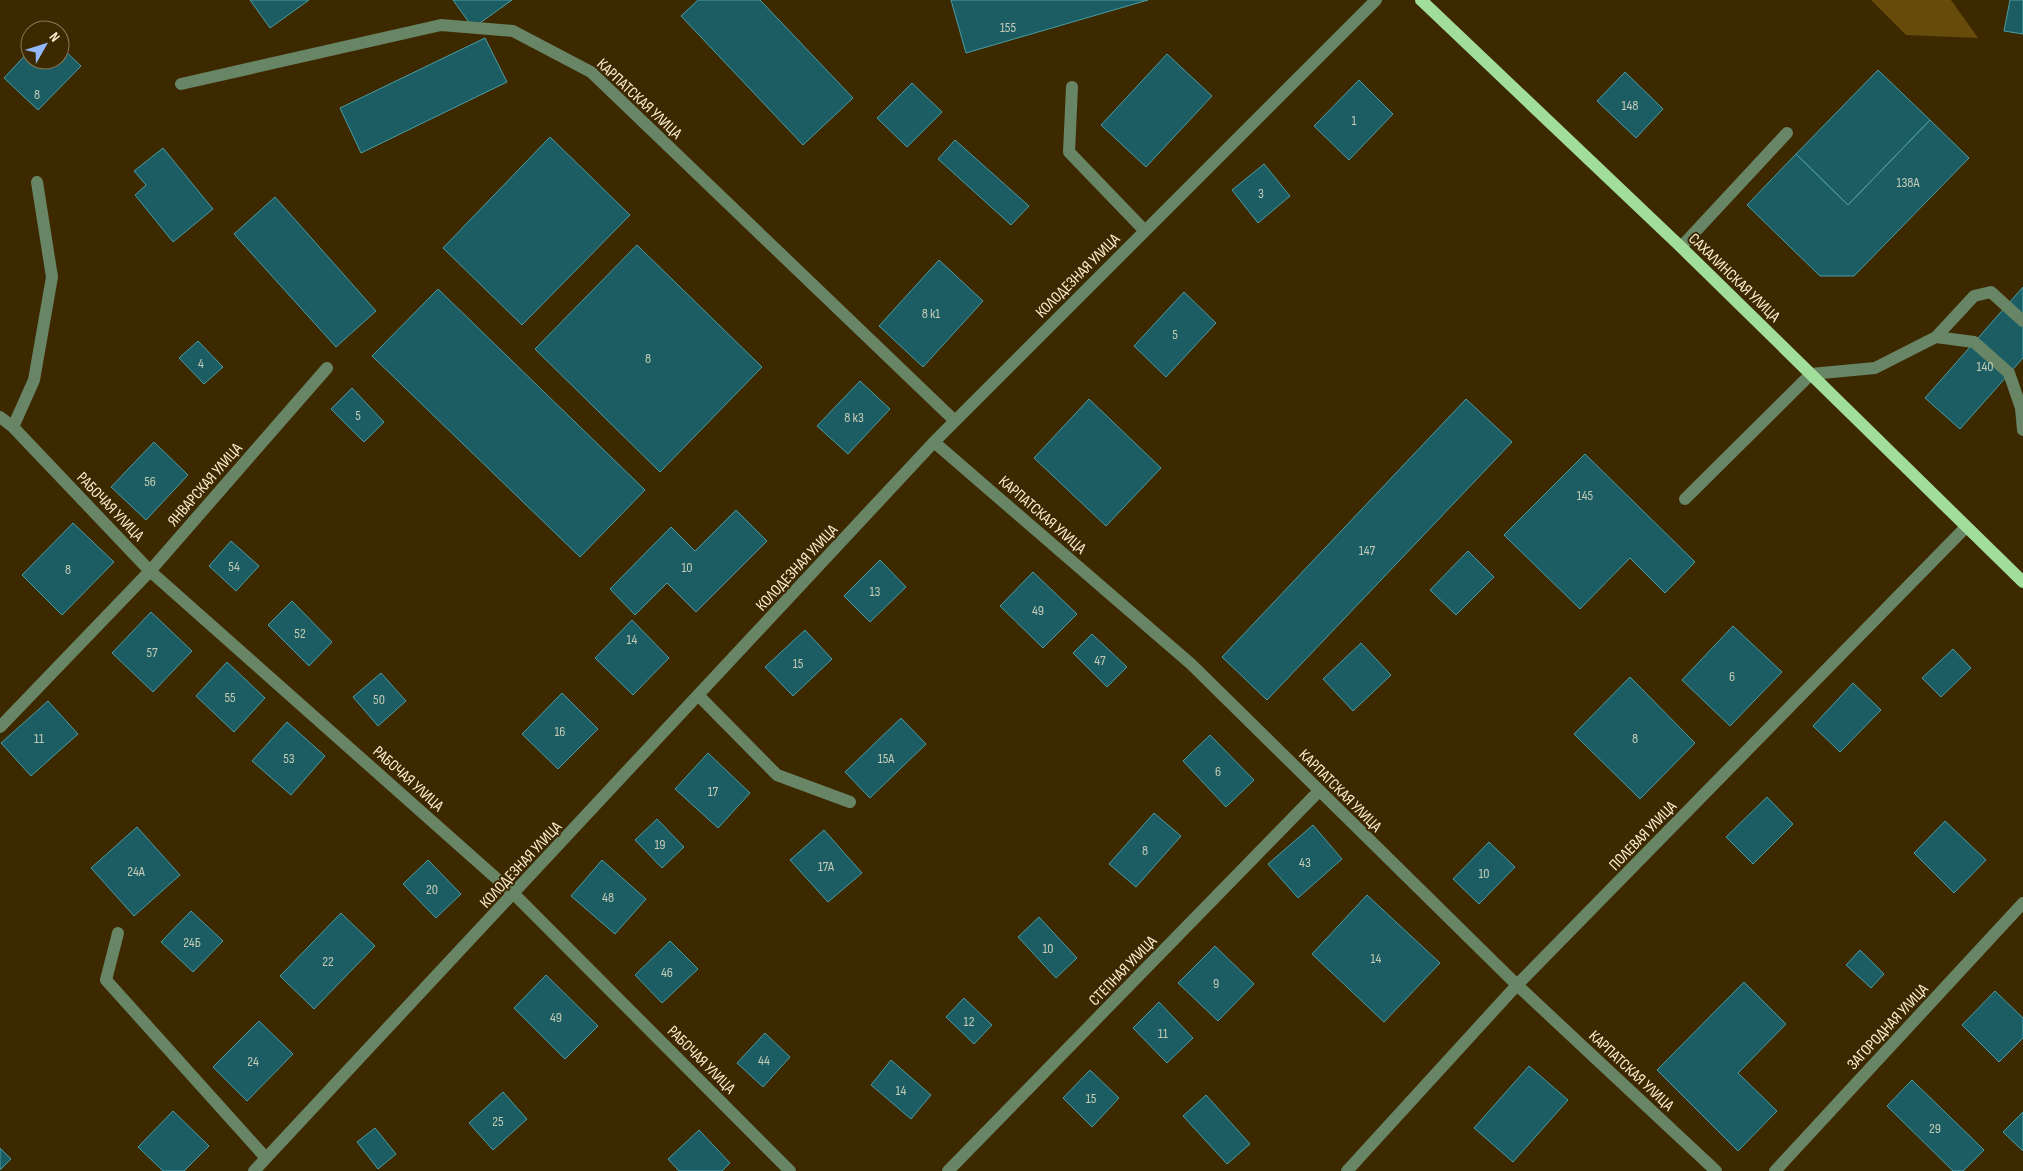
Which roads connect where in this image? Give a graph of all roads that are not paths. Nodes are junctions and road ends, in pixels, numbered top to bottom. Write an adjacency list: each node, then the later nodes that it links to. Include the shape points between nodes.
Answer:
1 (1376, 0): 7 (street, КОЛОДЕЗНАЯ УЛИЦА)
2 (1421, 0): 8 (main road, САХАЛИНСКАЯ УЛИЦА)
3 (181, 84): 15 (street, КАРПАТСКАЯ УЛИЦА, via 441,25 513,31 591,72)
4 (1072, 87): 7 (street, via 1069,152)
5 (1787, 133): 8 (street)
6 (37, 182): 16 (street, via 52,277 34,380)
7 (1145, 231): 15 (street, КОЛОДЕЗНАЯ УЛИЦА)
8 (1681, 247): 12 (main road, САХАЛИНСКАЯ УЛИЦА)
9 (2023, 320): 10 (street, via 1992,292 1974,296)
10 (1936, 337): 12 (street, via 1875,368); 13 (street, via 1974,342 2009,373)
11 (327, 368): 21 (street, ЯНВАРСКАЯ УЛИЦА)
12 (1811, 374): 19 (street); 20 (main road, САХАЛИНСКАЯ УЛИЦА)
13 (2022, 407): 17 (street)
14 (0, 417): 16 (street, РАБОЧАЯ УЛИЦА)
15 (955, 421): 18 (street, КОЛОДЕЗНАЯ УЛИЦА)
16 (13, 427): 21 (street, РАБОЧАЯ УЛИЦА)
17 (2023, 430)
18 (934, 442): 23 (street, КОЛОДЕЗНАЯ УЛИЦА); 25 (street, КАРПАТСКАЯ УЛИЦА, via 1192,664)
19 (1685, 499)
20 (1966, 527): 22 (main road, САХАЛИНСКАЯ УЛИЦА); 30 (street, ПОЛЕВАЯ УЛИЦА)
21 (150, 571): 24 (street, ЯНВАРСКАЯ УЛИЦА); 27 (street, РАБОЧАЯ УЛИЦА)
22 (2023, 582)
23 (699, 696): 26 (street, via 777,775); 27 (street, КОЛОДЕЗНАЯ УЛИЦА)
24 (0, 726)
25 (1319, 791): 30 (street, КАРПАТСКАЯ УЛИЦА); 34 (street, СТЕПНАЯ УЛИЦА)
26 (850, 802)
27 (514, 894): 31 (street, КОЛОДЕЗНАЯ УЛИЦА); 33 (street, РАБОЧАЯ УЛИЦА)
28 (2023, 903): 37 (street, ЗАГОРОДНАЯ УЛИЦА)
29 (118, 933): 31 (street, via 106,980)
30 (1517, 985): 35 (street, ПОЛЕВАЯ УЛИЦА); 36 (street, КАРПАТСКАЯ УЛИЦА)
31 (266, 1158): 32 (street, КОЛОДЕЗНАЯ УЛИЦА)
32 (254, 1171)
33 (790, 1171)
34 (948, 1171)
35 (1347, 1171)
36 (1716, 1171)
37 (1775, 1171)

